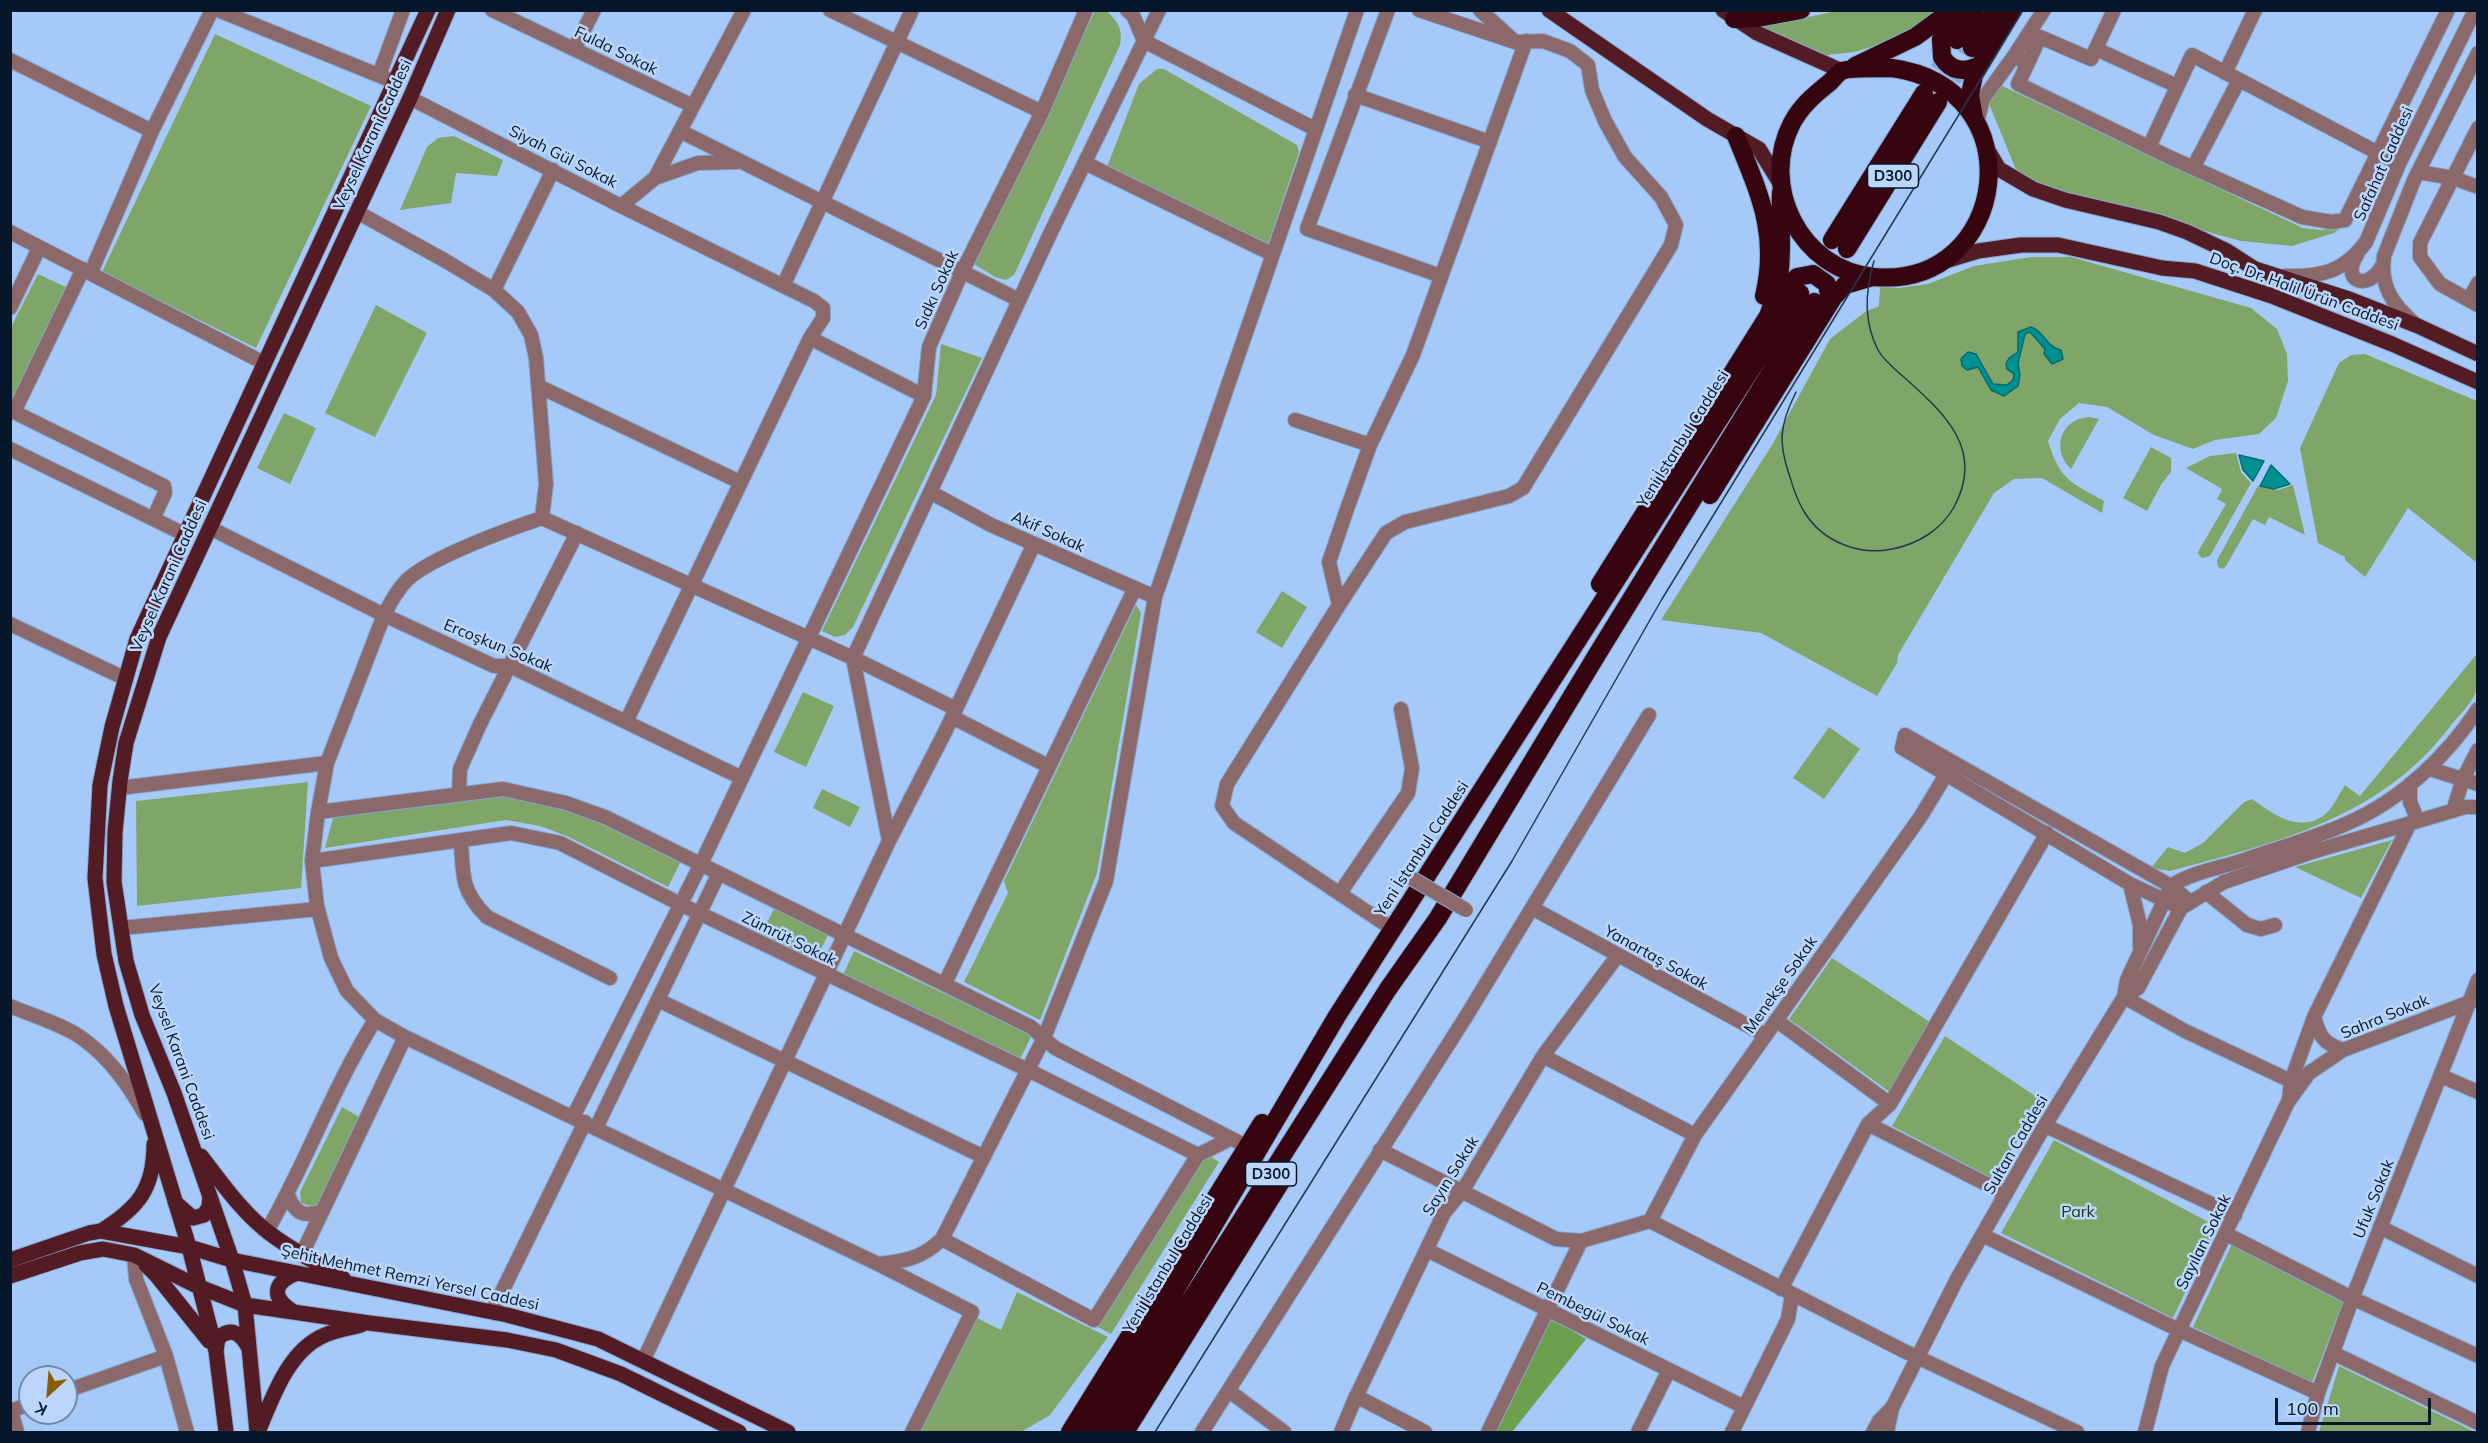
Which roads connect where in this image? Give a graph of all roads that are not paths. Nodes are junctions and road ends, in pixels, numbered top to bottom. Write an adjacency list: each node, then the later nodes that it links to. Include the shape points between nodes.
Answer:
1 (212, 10): 54 (street)
2 (218, 10): 43 (street)
3 (403, 10): 43 (street)
4 (428, 10): 45 (main road, Veysel Karani Caddesi)
5 (448, 10): 48 (main road, Veysel Karani Caddesi)
6 (492, 10): 35 (street, Fulda Sokak)
7 (594, 10): 35 (street)
8 (744, 10): 50 (street, Siyah Gül Sokak)
9 (830, 10): 32 (street)
10 (912, 10): 32 (street)
11 (1086, 10): 51 (street, Sıdkı Sokak)
12 (1127, 10): 31 (street)
13 (1160, 10): 31 (street)
14 (1357, 10): 53 (street)
15 (1388, 10): 47 (street)
16 (1419, 10): 33 (street)
17 (1480, 10): 33 (street)
18 (1549, 10): 57 (main road)
19 (1801, 10): 30 (highway, via 1758,18)
20 (1952, 10): 41 (highway, via 1915,37)
21 (1957, 10): 36 (highway, via 1941,39 1942,57 1960,71)
22 (1975, 10): 36 (highway)
23 (1995, 10): 36 (highway)
24 (2013, 10): 36 (highway)
25 (2044, 10): 38 (street)
26 (2114, 10): 34 (street)
27 (2255, 10): 42 (street)
28 (2448, 10): 61 (street)
29 (2475, 10): 64 (street, Safahat Caddesi)
30 (1728, 15): 41 (main road, via 1757,33)
31 (1144, 41): 53 (street); 63 (street)
32 (896, 42): 51 (street); 72 (street)
33 (1521, 42): 58 (street); 118 (street, via 1543,41 1570,51 1588,65 1592,90 1605,121 1625,157 1661,197 1676,225 1671,245 1523,488 1509,496 1405,522 1386,533)
34 (2096, 49): 40 (street, via 2091,59 2040,37); 46 (street)
35 (574, 50): 50 (street, Fulda Sokak)
36 (1970, 51): 52 (highway)
37 (2478, 53): 67 (street, Safahat Caddesi)
38 (2014, 56): 40 (street); 52 (street, via 1983,99)
39 (10, 60): 54 (street)
40 (2028, 63): 60 (street, via 2018,84)
41 (1845, 70): 52 (highway, via 1892,68 1926,76 1956,96); 70 (highway, via 1815,94 1792,122 1781,156)
42 (2225, 73): 44 (street); 46 (street, via 2192,55)
43 (379, 75): 45 (street)
44 (2240, 80): 61 (street); 65 (street)
45 (395, 82): 98 (main road, Veysel Karani Caddesi)
46 (2177, 86): 60 (street)
47 (1355, 95): 58 (street); 84 (street, via 1307,229)
48 (410, 98): 66 (street, Siyah Gül Sokak); 74 (main road, Veysel Karani Caddesi)
49 (1931, 98): 76 (highway, D300)
50 (693, 106): 55 (street, Siyah Gül Sokak)
51 (1042, 111): 83 (street, Sıdkı Sokak)
52 (1976, 121): 59 (highway)
53 (1315, 129): 79 (street)
54 (152, 131): 82 (street)
55 (680, 131): 62 (street); 68 (street, Siyah Gül Sokak)
56 (2477, 131): 69 (street)
57 (1736, 135): 70 (main road, via 1760,150); 99 (highway, via 1765,212 1770,244 1764,295)
58 (1490, 142): 84 (street)
59 (1986, 147): 80 (highway, via 1989,180 1982,212 1960,245); 85 (main road, Doç. Dr. Halil Ürün Caddesi, via 1999,169 2032,189 2159,222 2227,251 2255,269)
60 (2149, 147): 65 (street)
61 (2377, 153): 64 (street); 65 (street, via 2345,220 2331,222 2302,217)
62 (740, 161): 68 (street, via 698,163); 72 (street)
63 (1084, 163): 79 (street); 90 (street)
64 (2399, 164): 78 (street, Safahat Caddesi, via 2372,232)
65 (2193, 168)
66 (553, 170): 73 (street, Siyah Gül Sokak); 89 (street)
67 (2418, 172): 69 (street); 81 (street, Safahat Caddesi)
68 (655, 178): 73 (street, Siyah Gül Sokak)
69 (2454, 178): 71 (street); 92 (street, via 2420,243 2420,257 2440,284)
70 (1781, 187): 86 (highway, via 1793,223 1813,249 1847,270); 94 (highway, via 1782,263)
71 (2478, 187)
72 (821, 202): 83 (street); 88 (street)
73 (621, 206): 88 (street)
74 (357, 212): 89 (street); 111 (main road, Veysel Karani Caddesi)
75 (10, 232): 77 (street)
76 (1840, 244)
77 (39, 248): 82 (street); 93 (street)
78 (2360, 250): 81 (street, via 2351,264 2354,277 2366,282); 85 (street, Safahat Caddesi, via 2337,269 2324,274)
79 (1272, 254): 117 (street)
80 (1935, 264): 86 (highway, via 1908,274); 100 (main road, Doç. Dr. Halil Ürün Caddesi, via 2021,244 2071,247 2162,268 2195,271 2272,296)
81 (2382, 266): 95 (street, Safahat Caddesi, via 2391,300)
82 (87, 270): 98 (street); 103 (street)
83 (962, 272): 90 (street); 102 (street, Sıdkı Sokak, via 929,347)
84 (1441, 276): 105 (street, via 1413,355)
85 (2278, 276): 95 (main road, Doç. Dr. Halil Ürün Caddesi)
86 (1875, 277): 91 (highway, via 1845,285)
87 (2478, 283): 92 (street)
88 (783, 286): 96 (street, via 823,308 823,318)
89 (494, 290): 101 (street, via 518,312 531,335)
90 (1019, 300): 108 (street)
91 (1813, 301): 94 (highway, via 1829,295 1827,284 1813,274 1803,274 1788,286); 136 (highway, Yeni İstanbul Caddesi); 164 (highway, D300, via 1569,720 1546,756 1513,795)
92 (2473, 303)
93 (10, 308)
94 (1768, 316): 99 (highway)
95 (2418, 326): 97 (main road, Doç. Dr. Halil Ürün Caddesi)
96 (810, 338): 102 (street); 107 (street)
97 (2478, 354)
98 (264, 363): 113 (main road, Veysel Karani Caddesi)
99 (1730, 375): 136 (highway, via 1518,716)
100 (2478, 382)
101 (538, 386): 107 (street); 109 (street, via 546,484)
102 (924, 396): 121 (street, Sıdkı Sokak)
103 (12, 411): 110 (street, via 164,486 165,493)
104 (1295, 420): 105 (street)
105 (1370, 446): 118 (street, via 1329,562)
106 (10, 449): 110 (street)
107 (740, 482): 115 (street)
108 (930, 492): 114 (street, Akif Sokak); 122 (street)
109 (542, 518): 112 (street); 119 (street, via 427,566 407,580)
110 (153, 519): 113 (street)
111 (210, 528): 119 (street, Ercoşkun Sokak); 140 (main road, Veysel Karani Caddesi, via 156,646 126,743)
112 (577, 533): 115 (street); 123 (street)
113 (184, 534): 124 (main road, Veysel Karani Caddesi, via 137,639)
114 (1034, 544): 116 (street, Akif Sokak); 127 (street)
115 (690, 585): 121 (street); 129 (street)
116 (1135, 588): 117 (street, Akif Sokak); 132 (street)
117 (1155, 597): 185 (street, via 1106,882)
118 (1339, 605): 156 (street, via 1227,784 1222,806 1234,823)
119 (384, 615): 123 (street, Ercoşkun Sokak, via 494,666); 131 (street)
120 (10, 624): 124 (street)
121 (807, 638): 122 (street); 135 (street, Sıdkı Sokak)
122 (853, 658): 127 (street); 148 (street)
123 (510, 666): 129 (street, Ercoşkun Sokak); 141 (street, via 460,769)
124 (126, 679): 199 (main road, Veysel Karani Caddesi, via 100,785 95,878 104,954 116,1006)
125 (1401, 709): 156 (street, via 1412,768 1408,793)
126 (2478, 709): 133 (street)
127 (954, 713): 132 (street); 148 (street)
128 (1649, 715): 160 (street)
129 (626, 722): 135 (street, Ercoşkun Sokak)
130 (2478, 750): 137 (street)
131 (327, 762): 140 (street); 144 (street)
132 (1048, 766): 174 (street)
133 (2430, 769): 137 (street); 138 (street)
134 (1947, 772): 146 (street); 154 (street, via 1902,748 1905,735); 182 (street, Menekşe Sokak, via 1921,816)
135 (742, 778): 150 (street, Sıdkı Sokak)
136 (1491, 778): 167 (highway, Yeni İstanbul Caddesi / D300)
137 (2463, 779): 139 (street); 143 (street)
138 (2410, 784): 145 (street); 154 (street, via 2349,823 2181,879)
139 (2478, 784)
140 (119, 788): 166 (main road, Veysel Karani Caddesi, via 114,882)
141 (459, 794): 144 (street, Zümrüt Sokak); 150 (street, Zümrüt Sokak, via 503,789 566,803 605,817)
142 (2478, 807): 143 (street)
143 (2453, 811): 145 (street)
144 (318, 812): 149 (street)
145 (2414, 822): 155 (street, via 2224,882); 180 (street)
146 (2047, 833): 153 (street); 195 (street)
147 (461, 841): 149 (street, Zümrüt Sokak); 158 (street, Zümrüt Sokak, via 511,832 560,843); 172 (street, via 463,882 475,905 487,917)
148 (889, 841): 168 (street)
149 (312, 861): 161 (street)
150 (701, 864): 151 (street, Zümrüt Sokak); 158 (street, Sıdkı Sokak)
151 (719, 873): 163 (street); 168 (street, Zümrüt Sokak)
152 (1406, 875): 162 (street, bridge)
153 (2130, 884): 157 (street); 169 (street, via 2140,925)
154 (2171, 886): 157 (street); 159 (street)
155 (2206, 892): 159 (street); 165 (street, via 2247,925 2260,929)
156 (1340, 893): 167 (street)
157 (2165, 902): 159 (street); 169 (street)
158 (680, 904): 163 (street, Zümrüt Sokak); 196 (street, Sıdkı Sokak)
159 (2185, 904): 175 (street, Sultan Caddesi, via 2138,988)
160 (1532, 908): 170 (street, Yanartaş Sokak); 203 (street)
161 (318, 909): 166 (street); 181 (street, via 331,958 347,992)
162 (1466, 910)
163 (699, 913): 171 (street, Zümrüt Sokak); 176 (street)
164 (1438, 918): 269 (highway, D300, via 1388,988); 270 (highway, via 1395,997)
165 (2276, 925)
166 (121, 928): 201 (main road, Veysel Karani Caddesi, via 142,1015)
167 (1394, 930): 179 (highway, Yeni İstanbul Caddesi / D300)
168 (845, 935): 171 (street); 174 (street, Zümrüt Sokak)
169 (2140, 953): 175 (street)
170 (1618, 955): 183 (street, Yanartaş Sokak); 187 (street, Sayın Sokak)
171 (826, 975): 188 (street); 189 (street, Zümrüt Sokak)
172 (610, 978)
173 (2478, 980): 177 (street, Ufuk Sokak)
174 (945, 983): 185 (street, Zümrüt Sokak, via 1031,1027)
175 (2124, 997): 192 (street); 198 (street, Sultan Caddesi)
176 (658, 1000): 188 (street); 196 (street)
177 (2474, 1000): 186 (street, Sahra Sokak); 191 (street, Ufuk Sokak)
178 (10, 1006): 199 (street, via 82,1038 130,1088)
179 (1337, 1016): 202 (highway); 268 (highway, Yeni İstanbul Caddesi / D300)
180 (2314, 1017): 186 (street, via 2327,1045); 192 (street)
181 (375, 1020): 184 (street); 210 (street)
182 (1776, 1020): 183 (street, Menekşe Sokak); 195 (street)
183 (1765, 1035): 200 (street, Menekşe Sokak)
184 (405, 1037): 196 (street); 212 (street)
185 (1044, 1038): 189 (street); 202 (street, Zümrüt Sokak, via 1055,1048)
186 (2343, 1050): 190 (street, Sahra Sokak)
187 (1543, 1056): 200 (street); 207 (street, Sayın Sokak)
188 (786, 1061): 205 (street); 206 (street)
189 (1028, 1071): 204 (street, Zümrüt Sokak); 205 (street)
190 (2309, 1073): 194 (street, Sayılan Sokak)
191 (2440, 1076): 193 (street); 215 (street, Ufuk Sokak)
192 (2292, 1081): 194 (street)
193 (2478, 1092)
194 (2288, 1102): 213 (street, Sayılan Sokak)
195 (1890, 1104): 197 (street)
196 (585, 1122): 206 (street); 239 (street)
197 (1868, 1124): 208 (street); 234 (street)
198 (2046, 1125): 208 (street, Sultan Caddesi); 213 (street)
199 (153, 1129): 211 (main road, Veysel Karani Caddesi); 216 (main road, via 151,1180 122,1218)
200 (1695, 1135): 214 (street, Menekşe Sokak)
201 (192, 1142): 209 (main road, Veysel Karani Caddesi); 217 (main road, via 234,1200)
202 (1238, 1143): 204 (street); 254 (highway)
203 (1380, 1150): 207 (street); 251 (street)
204 (1197, 1155): 220 (street, via 1094,1320)
205 (984, 1157): 220 (street)
206 (725, 1190): 228 (street); 248 (street)
207 (1463, 1190): 221 (street, via 1556,1239); 223 (street, Sayın Sokak, via 1444,1213)
208 (2006, 1194): 219 (street, Sultan Caddesi)
209 (210, 1195): 211 (main road, via 204,1215 193,1218); 227 (main road, Veysel Karani Caddesi)
210 (288, 1195): 212 (street, via 300,1214); 217 (street)
211 (175, 1202): 222 (main road, Veysel Karani Caddesi)
212 (321, 1212): 224 (street)
213 (2235, 1215): 218 (street, Sayılan Sokak)
214 (1650, 1221): 221 (street); 234 (street)
215 (2380, 1227): 231 (street); 235 (street, Ufuk Sokak)
216 (101, 1231): 222 (main road, Şehit Mehmet Remzi Yersel Caddesi); 226 (main road, Şehit Mehmet Remzi Yersel Caddesi)
217 (267, 1231): 224 (main road)
218 (2226, 1233): 235 (street); 241 (street, Sayılan Sokak)
219 (1982, 1235): 241 (street); 247 (street, Sultan Caddesi)
220 (942, 1239): 228 (street, via 928,1252 905,1261)
221 (1581, 1241): 237 (street)
222 (189, 1247): 227 (main road, Şehit Mehmet Remzi Yersel Caddesi); 233 (main road, Veysel Karani Caddesi)
223 (1427, 1250): 237 (street, Pembegül Sokak); 253 (street, Sayın Sokak)
224 (302, 1254): 232 (main road)
225 (134, 1255): 230 (main road, via 103,1249); 233 (main road); 243 (main road, via 156,1275); 245 (street, via 136,1279)
226 (10, 1260)
227 (232, 1260): 229 (main road, Şehit Mehmet Remzi Yersel Caddesi); 236 (main road, Veysel Karani Caddesi)
228 (878, 1264): 265 (street, via 972,1312)
229 (297, 1273): 232 (main road, Şehit Mehmet Remzi Yersel Caddesi); 238 (main road, via 279,1285 277,1295)
230 (10, 1275)
231 (2478, 1276)
232 (353, 1283): 239 (main road, Şehit Mehmet Remzi Yersel Caddesi)
233 (197, 1286): 236 (main road); 243 (main road, Veysel Karani Caddesi)
234 (1787, 1292): 247 (street); 255 (street, via 1788,1320)
235 (2352, 1298): 244 (street, Ufuk Sokak); 246 (street)
236 (245, 1305): 238 (main road); 242 (main road, Veysel Karani Caddesi)
237 (1548, 1310): 249 (street, Pembegül Sokak); 275 (street)
238 (294, 1312): 240 (main road)
239 (492, 1312): 248 (main road, Şehit Mehmet Remzi Yersel Caddesi, via 598,1340)
240 (369, 1323): 262 (main road, via 324,1335 303,1351 286,1372); 263 (main road, via 556,1350 621,1374)
241 (2179, 1330): 252 (street); 281 (street, Sayılan Sokak, via 2162,1366)
242 (249, 1348): 243 (main road, via 235,1332 225,1332 218,1338); 262 (main road, Veysel Karani Caddesi)
243 (216, 1351): 261 (main road, Veysel Karani Caddesi)
244 (2333, 1353): 252 (street, Ufuk Sokak); 258 (street)
245 (166, 1356): 250 (street); 260 (street)
246 (2478, 1356)
247 (1918, 1357): 256 (street, Sultan Caddesi); 280 (street)
248 (643, 1361): 264 (main road, Şehit Mehmet Remzi Yersel Caddesi)
249 (1669, 1370): 255 (street, Pembegül Sokak); 276 (street)
250 (78, 1387)
251 (1228, 1391): 271 (street); 272 (street)
252 (2318, 1393): 282 (street, Ufuk Sokak)
253 (1356, 1396): 273 (street, Sayın Sokak); 274 (street)
254 (1088, 1402): 266 (highway); 267 (highway)
255 (1744, 1407): 277 (street)
256 (1892, 1408): 278 (street, Sultan Caddesi); 279 (street, Sultan Caddesi)
257 (11, 1411): 259 (street)
258 (2478, 1422)
259 (17, 1432)
260 (187, 1432)
261 (226, 1432)
262 (257, 1432)
263 (739, 1432)
264 (788, 1432)
265 (912, 1432)
266 (1055, 1432)
267 (1070, 1432)
268 (1088, 1432)
269 (1107, 1432)
270 (1125, 1432)
271 (1202, 1432)
272 (1284, 1432)
273 (1341, 1432)
274 (1425, 1432)
275 (1488, 1432)
276 (1638, 1432)
277 (1732, 1432)
278 (1873, 1432)
279 (1887, 1432)
280 (2077, 1432)
281 (2145, 1432)
282 (2308, 1432)

